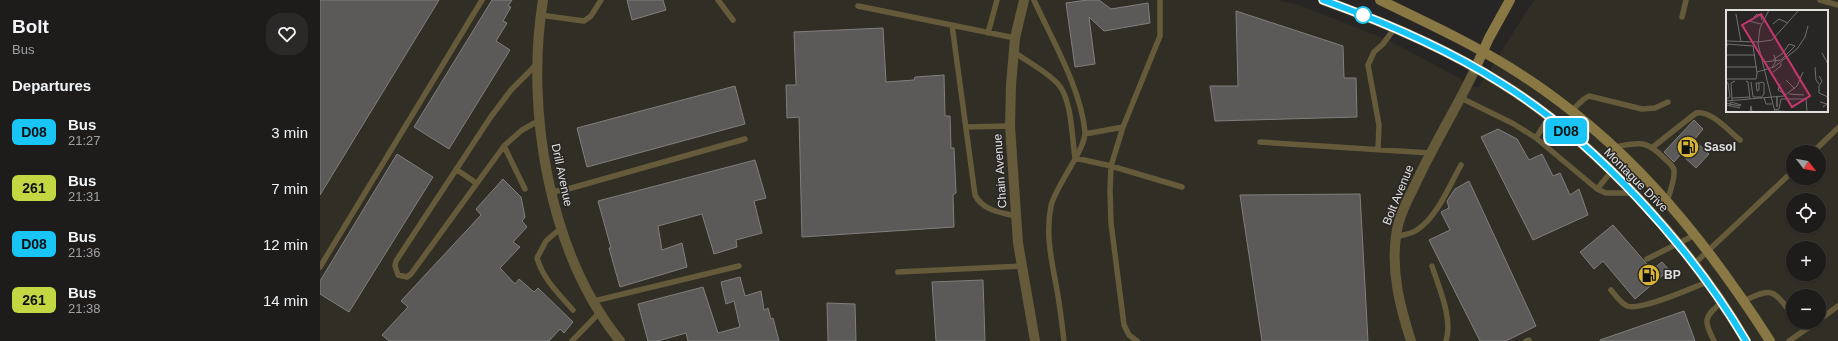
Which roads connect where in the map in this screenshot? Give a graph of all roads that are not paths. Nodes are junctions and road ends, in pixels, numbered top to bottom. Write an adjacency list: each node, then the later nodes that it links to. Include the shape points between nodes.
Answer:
1 (482, 0): 71 (lane)
2 (543, 0): 16 (street, Drill Avenue)
3 (601, 0): 16 (lane, via 591,16 584,20)
4 (718, 0): 18 (lane)
5 (997, 0): 21 (lane)
6 (1024, 0): 22 (street, Chain Avenue)
7 (1034, 0): 36 (lane, via 1075,92)
8 (1160, 0): 34 (lane, via 1160,36)
9 (1323, 0): 20 (main road, Montague Drive)
10 (1380, 0): 24 (main road, Montague Drive)
11 (1510, 0): 24 (main road)
12 (1686, 0): 17 (lane)
13 (1820, 0): 14 (lane)
14 (1836, 3)
15 (858, 6): 19 (lane)
16 (540, 15): 25 (street, Drill Avenue)
17 (1682, 17)
18 (733, 20)
19 (952, 25): 21 (lane); 33 (lane)
20 (1394, 29): 26 (main road, Montague Drive); 45 (lane, via 1384,44 1374,52 1368,64 1379,125)
21 (988, 33): 22 (lane)
22 (1015, 38): 23 (street, Chain Avenue)
23 (1014, 52): 32 (street, Chain Avenue); 47 (lane, via 1062,89 1068,110)
24 (1483, 52): 26 (main road); 29 (main road, Montague Drive, via 1510,67)
25 (536, 65): 31 (street, Drill Avenue); 50 (lane, via 511,90)
26 (1475, 69): 27 (street, Bolt Avenue); 30 (main road, Montague Drive, via 1501,83)
27 (1461, 98): 37 (lane); 46 (street, Bolt Avenue)
28 (1668, 102): 29 (lane, via 1655,108 1642,109 1589,96)
29 (1571, 111): 43 (main road, Montague Drive)
30 (1549, 117): 37 (lane); 51 (main road, Montague Drive)
31 (540, 120): 42 (lane, via 522,130); 57 (street, Drill Avenue)
32 (1010, 126): 33 (lane); 60 (street, Chain Avenue)
33 (966, 127): 60 (lane, via 978,202)
34 (1124, 127): 36 (lane); 49 (lane)
35 (1838, 128): 41 (lane)
36 (1085, 134): 47 (lane)
37 (1536, 138): 56 (lane)
38 (745, 139): 57 (lane)
39 (1740, 140): 44 (lane, via 1713,118 1701,112 1696,113)
40 (1260, 142): 45 (lane)
41 (1820, 145)
42 (504, 146): 53 (lane); 55 (lane)
43 (1613, 147): 44 (lane, via 1642,143); 59 (main road, Montague Drive)
44 (1653, 147): 59 (lane, via 1674,170)
45 (1378, 149): 46 (lane)
46 (1430, 153): 63 (street, Bolt Avenue, via 1405,206)
47 (1075, 158): 49 (lane); 87 (lane, via 1054,192 1048,231)
48 (1461, 165): 63 (lane, via 1426,222 1416,231)
49 (1111, 166): 54 (lane); 88 (lane, via 1111,216 1124,325)
50 (456, 170): 53 (lane); 53 (lane, via 396,261 398,275 407,277 411,274)
51 (1611, 172): 56 (lane); 58 (main road, Montague Drive)
52 (1786, 178): 65 (lane)
53 (476, 183)
54 (1182, 187)
55 (525, 189)
56 (1597, 189): 58 (lane, via 1606,193)
57 (552, 192): 61 (street, Drill Avenue)
58 (1632, 194): 64 (main road, Montague Drive)
59 (1667, 201): 62 (main road, Montague Drive)
60 (1016, 216): 69 (street, Chain Avenue)
61 (561, 228): 75 (street, Drill Avenue); 80 (lane, via 546,241 537,258 550,284)
62 (1696, 234): 64 (lane); 65 (main road, Montague Drive)
63 (1396, 237): 89 (street, Bolt Avenue, via 1399,304)
64 (1676, 243): 66 (lane); 67 (main road, Montague Drive)
65 (1708, 251): 67 (lane); 76 (main road, Montague Drive)
66 (1647, 258)
67 (1694, 264): 73 (main road, Montague Drive)
68 (739, 266): 75 (lane)
69 (1022, 266): 72 (lane); 86 (street, Chain Avenue)
70 (1432, 266): 90 (lane, via 1446,316)
71 (320, 267)
72 (898, 272)
73 (1707, 282): 74 (lane, via 1646,304 1631,306 1625,305); 77 (main road, Montague Drive)
74 (1611, 290)
75 (594, 301): 81 (street, Drill Avenue)
76 (1744, 301): 79 (lane, via 1765,291 1776,295); 93 (main road, Montague Drive)
77 (1722, 302): 91 (lane, via 1708,313 1706,319 1706,326); 92 (main road, Montague Drive)
78 (1838, 306): 82 (lane)
79 (1786, 307)
80 (573, 310)
81 (600, 311): 84 (lane); 85 (street, Drill Avenue)
82 (1826, 315)
83 (1805, 330): 94 (lane)
84 (572, 341)
85 (620, 341)
86 (1035, 341)
87 (1064, 341)
88 (1137, 341)
89 (1411, 341)
90 (1446, 341)
91 (1714, 341)
92 (1746, 341)
93 (1770, 341)
94 (1789, 341)

